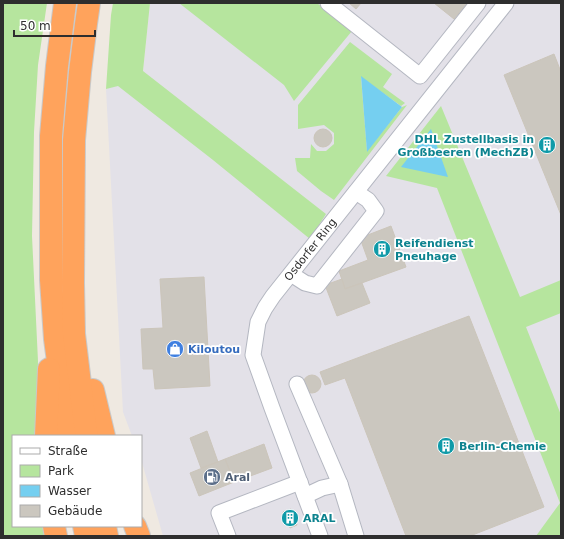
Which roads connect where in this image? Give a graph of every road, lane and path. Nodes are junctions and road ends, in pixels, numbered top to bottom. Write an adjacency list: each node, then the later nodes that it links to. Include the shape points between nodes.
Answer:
1 (65, 3): 9 (highway, via 56,66 51,136 51,280)
2 (89, 3): 8 (highway, via 74,140)
3 (328, 3): 4 (street, via 420,76)
4 (478, 3)
5 (506, 3): 6 (street, Osdorfer Ring)
6 (356, 192): 7 (street, Osdorfer Ring); 7 (street, via 368,200 376,211 317,286 305,283)
7 (291, 274): 16 (street, Osdorfer Ring, via 264,308 258,322 253,355)
8 (73, 283): 13 (highway, via 74,334); 14 (highway, via 88,371)
9 (55, 339): 11 (highway, via 50,359); 12 (highway)
10 (297, 384): 15 (street)
11 (46, 435)
12 (68, 435)
13 (87, 435)
14 (104, 435)
15 (340, 484): 16 (street); 19 (street)
16 (302, 489): 17 (street, via 219,513); 18 (street, Osdorfer Ring)
17 (228, 536)
18 (320, 536)
19 (356, 536)

